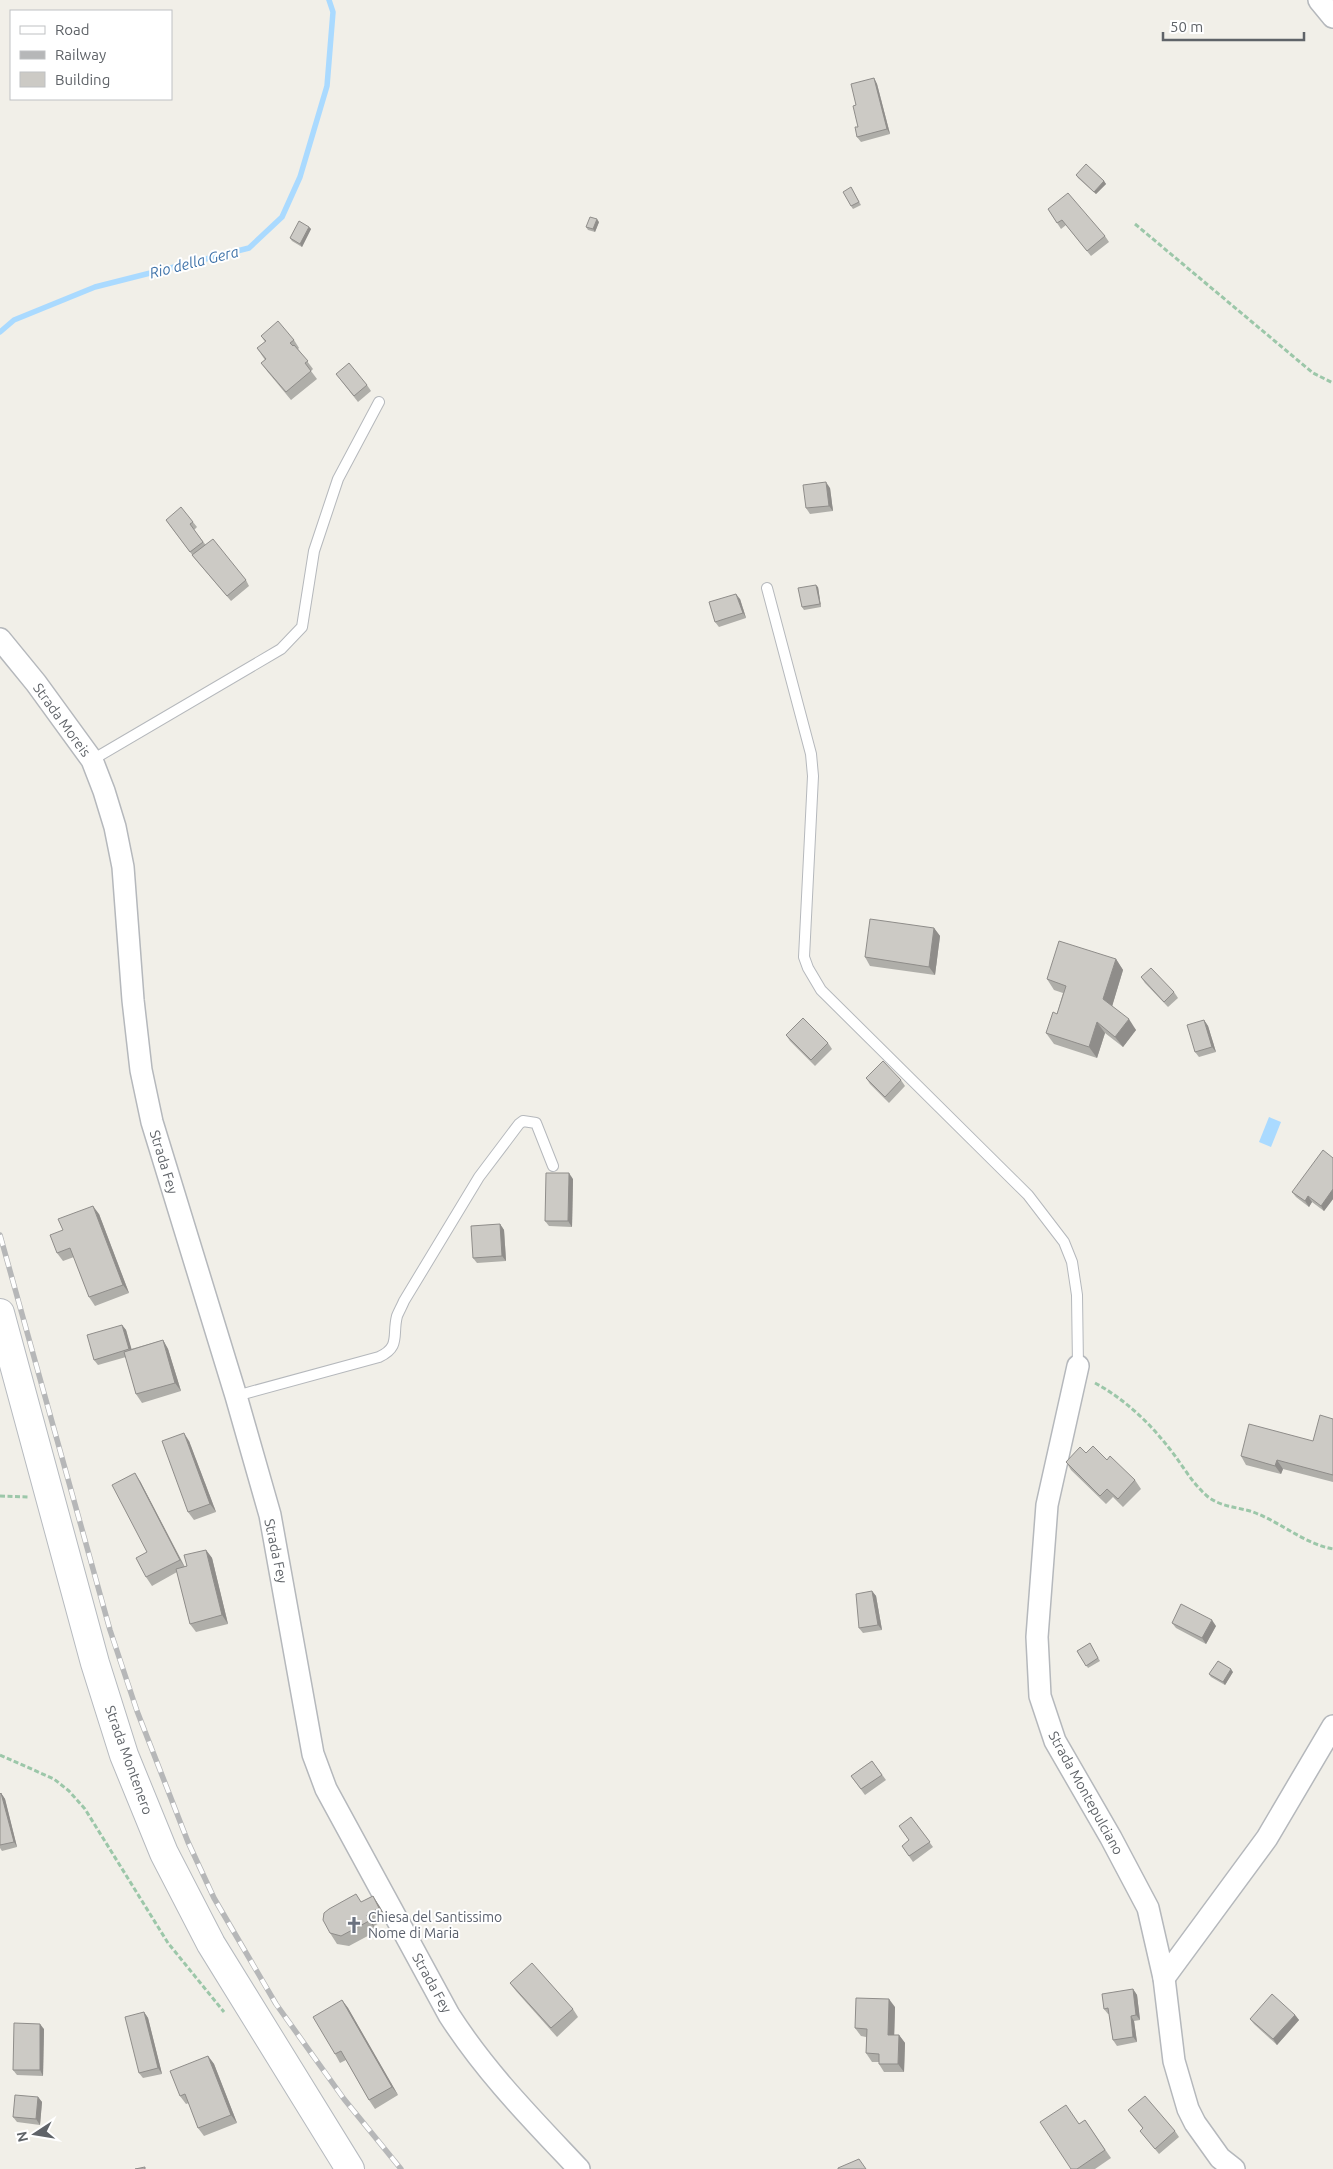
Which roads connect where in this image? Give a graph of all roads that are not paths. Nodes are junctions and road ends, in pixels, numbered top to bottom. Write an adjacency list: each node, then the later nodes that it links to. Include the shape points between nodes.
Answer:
1 (1319, 0): 2 (street)
2 (1333, 17)
3 (379, 402): 6 (lane, via 338,479 314,551 302,627 281,649)
4 (767, 588): 10 (lane, via 811,754 813,776 804,957 808,968 821,990 1028,1195 1064,1242 1072,1262 1077,1295)
5 (0, 639): 6 (street, Strada Moreis)
6 (92, 760): 7 (street, Strada Moreis, via 115,827)
7 (123, 867): 11 (street, Strada Fey, via 133,1000 141,1070 152,1122)
8 (553, 1166): 11 (lane, via 536,1123 523,1121 479,1176 404,1301 397,1317 394,1344 388,1353)
9 (0, 1313): 14 (main road, Strada Montenero, via 95,1663 124,1755 164,1853 211,1944)
10 (1077, 1370): 13 (street, Strada Montepulciano, via 1047,1505 1037,1637 1040,1696 1054,1741 1148,1908)
11 (236, 1396): 15 (street, Strada Fey, via 270,1515 308,1735 326,1789 449,2016 470,2048)
12 (1333, 1726): 13 (street, via 1267,1838)
13 (1164, 1978): 16 (street, Strada Montepulciano, via 1174,2061 1188,2109 1220,2158)
14 (350, 2169)
15 (579, 2169)
16 (1234, 2169)

